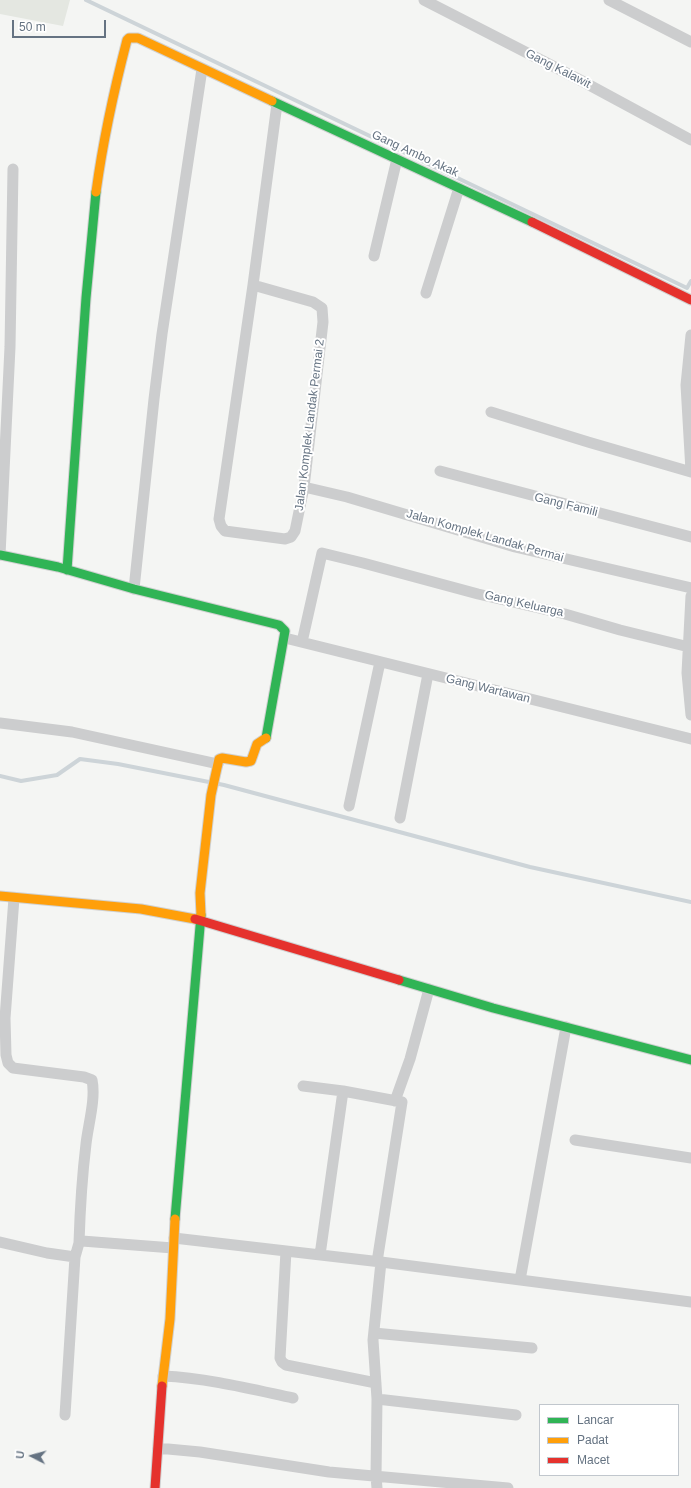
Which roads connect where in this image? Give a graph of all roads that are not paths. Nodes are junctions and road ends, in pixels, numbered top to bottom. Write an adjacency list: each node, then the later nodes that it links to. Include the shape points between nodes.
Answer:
1 (424, 0): 6 (street, Gang Kalawit)
2 (609, 0): 3 (street)
3 (691, 42)
4 (202, 69): 5 (street, Gang Ambo Akak); 21 (street, Gang Ambo Akak, via 132,37 127,40 115,81 89,241); 23 (street, via 162,334)
5 (277, 104): 7 (street, Gang Ambo Akak); 11 (street, Jalan Komplek Landak Permai 2)
6 (691, 140)
7 (397, 159): 9 (street, Gang Ambo Akak); 10 (street)
8 (13, 169): 20 (street, via 10,340)
9 (458, 188): 12 (street); 13 (street, Gang Ambo Akak)
10 (374, 256)
11 (253, 285): 18 (street, Jalan Komplek Landak Permai 2, via 313,302 322,308 323,322); 18 (street, Jalan Komplek Landak Permai 2, via 218,519 220,526 232,532 285,539 291,537 295,531)
12 (426, 293)
13 (691, 300)
14 (691, 335): 17 (street, via 686,385)
15 (492, 412): 17 (street)
16 (440, 471): 19 (street, Gang Famili)
17 (691, 471)
18 (304, 487): 22 (street, Jalan Komplek Landak Permai, via 347,496 515,547)
19 (691, 537)
20 (0, 555): 21 (street)
21 (67, 570): 23 (street)
22 (691, 588)
23 (134, 589): 25 (street, via 278,625 285,631)
24 (691, 596): 27 (street)
25 (285, 638): 26 (street, Gang Wartawan); 33 (street, via 266,739 257,744 251,761 222,758)
26 (302, 642): 27 (street, Gang Keluarga, via 322,554); 28 (street, Gang Wartawan)
27 (689, 647): 30 (street, via 687,673)
28 (380, 662): 29 (street, Gang Wartawan); 34 (street)
29 (428, 674): 32 (street, Gang Wartawan); 35 (street)
30 (691, 715)
31 (0, 723): 33 (street, via 72,732)
32 (691, 739)
33 (218, 764): 38 (street, via 211,795 200,893)
34 (348, 806)
35 (400, 818)
36 (0, 896): 37 (street)
37 (14, 898): 38 (street, via 141,908); 48 (street, via 5,1018 8,1063 13,1068 92,1080)
38 (201, 920): 39 (street); 49 (street)
39 (429, 990): 40 (street); 44 (street, via 410,1059)
40 (566, 1027): 41 (street); 54 (street)
41 (691, 1060)
42 (303, 1086): 43 (street)
43 (343, 1092): 44 (street); 51 (street)
44 (395, 1101): 53 (street, via 402,1102)
45 (575, 1140): 46 (street)
46 (691, 1158)
47 (0, 1242): 52 (street)
48 (79, 1243): 49 (street); 52 (street)
49 (173, 1243): 50 (street); 58 (street, via 170,1319)
50 (286, 1251): 51 (street); 59 (street, via 280,1358 282,1362 286,1365)
51 (320, 1255): 53 (street)
52 (75, 1257): 62 (street)
53 (379, 1262): 54 (street); 56 (street)
54 (520, 1280): 55 (street)
55 (691, 1302)
56 (374, 1333): 57 (street); 59 (street)
57 (532, 1348)
58 (164, 1376): 60 (street, via 185,1377); 64 (street)
59 (376, 1383): 61 (street)
60 (294, 1398)
61 (377, 1399): 63 (street); 65 (street)
62 (66, 1415)
63 (516, 1415)
64 (158, 1449): 65 (street, via 200,1452); 66 (street)
65 (377, 1482): 67 (street)
66 (155, 1488)
67 (508, 1488)

